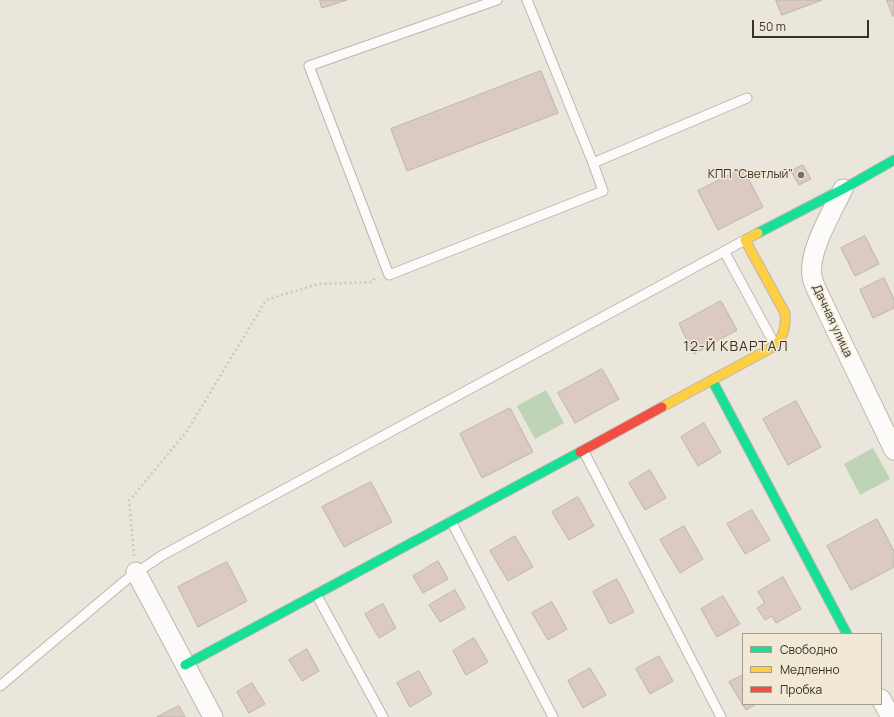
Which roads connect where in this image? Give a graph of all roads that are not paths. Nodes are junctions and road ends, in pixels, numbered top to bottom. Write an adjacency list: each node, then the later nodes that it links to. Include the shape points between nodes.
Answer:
1 (498, 0): 5 (lane, via 309,66 389,275 603,191)
2 (527, 0): 5 (lane)
3 (747, 98): 5 (lane)
4 (894, 160): 6 (street)
5 (593, 163)
6 (843, 189): 7 (street); 12 (street, Дачная улица, via 816,247 812,260 812,276)
7 (745, 240): 8 (lane); 9 (street, via 785,313 785,330)
8 (724, 251): 9 (lane); 14 (lane, via 168,552)
9 (776, 346): 10 (street)
10 (712, 380): 11 (street); 16 (street)
11 (583, 450): 13 (street); 23 (lane)
12 (894, 450)
13 (451, 521): 15 (street); 22 (lane)
14 (136, 572): 17 (street); 18 (lane)
15 (316, 594): 17 (street); 21 (lane)
16 (846, 633)
17 (185, 665): 20 (street)
18 (0, 686)
19 (882, 701): 24 (street)
20 (213, 717)
21 (383, 717)
22 (553, 717)
23 (721, 717)
24 (891, 717)

